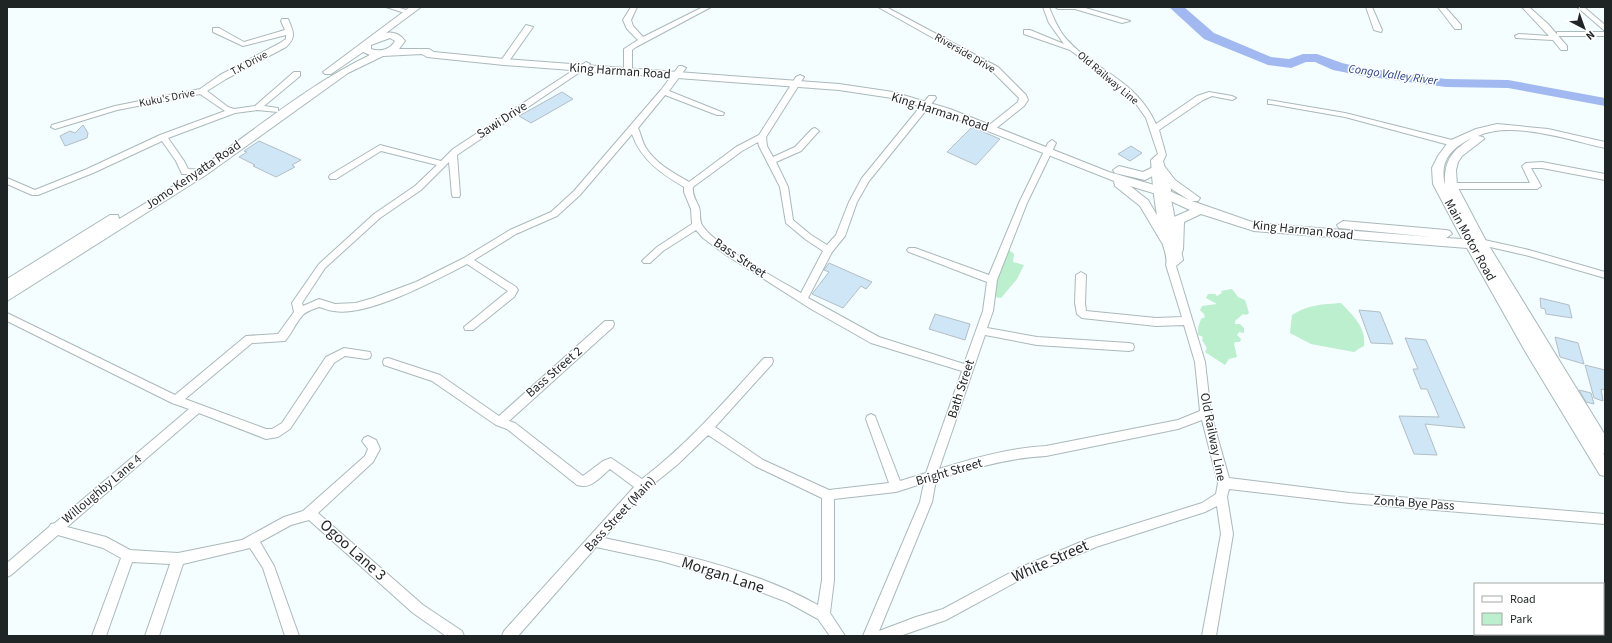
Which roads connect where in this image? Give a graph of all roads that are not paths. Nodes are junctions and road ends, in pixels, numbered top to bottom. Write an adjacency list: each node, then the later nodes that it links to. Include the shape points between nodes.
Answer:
1 (416, 7): 13 (main road, Jomo Kenyatta Road)
2 (426, 7): 27 (main road, via 400,31)
3 (634, 7): 26 (street, via 627,20)
4 (708, 7): 26 (street)
5 (881, 7): 47 (street, Riverside Drive, via 995,69 1024,100)
6 (1046, 7): 29 (street, Old Railway Line, via 1055,31)
7 (1058, 7): 8 (street)
8 (1075, 7): 15 (street, via 1120,22)
9 (1369, 7): 20 (street)
10 (1441, 7): 17 (street)
11 (1525, 7): 25 (street)
12 (1580, 7): 18 (street)
13 (398, 9): 28 (main road, Jomo Kenyatta Road)
14 (285, 21): 21 (street)
15 (1126, 21)
16 (529, 27): 32 (street)
17 (1458, 27)
18 (1605, 29)
19 (216, 30): 21 (street, T.K Drive, via 243,44)
20 (1378, 30)
21 (290, 31): 38 (street, T.K Drive, via 289,40 283,45)
22 (1027, 32): 29 (street)
23 (1605, 34): 25 (street)
24 (1519, 36): 25 (street)
25 (1557, 36): 30 (street)
26 (641, 39): 34 (street, via 628,49)
27 (399, 40): 28 (main road, King Harman Road, via 384,36); 31 (main road, via 398,46); 32 (main road, King Harman Road, via 405,44)
28 (368, 43): 31 (main road, via 371,53); 44 (main road, Jomo Kenyatta Road)
29 (1072, 48): 50 (street, Old Railway Line, via 1136,99)
30 (1564, 48)
31 (382, 53): 32 (main road, King Harman Road, via 414,51); 64 (main road, Jomo Kenyatta Road, via 345,71 322,86)
32 (506, 60): 33 (main road, King Harman Road)
33 (583, 66): 34 (main road, King Harman Road); 58 (street, Sawi Drive)
34 (629, 69): 35 (main road, King Harman Road)
35 (679, 72): 37 (main road, King Harman Road); 39 (street)
36 (297, 74): 43 (street)
37 (798, 80): 41 (main road, King Harman Road); 52 (street)
38 (202, 91): 45 (street, Kuku's Drive, via 225,109); 48 (street, Kuku's Drive, via 115,108)
39 (664, 92): 46 (street); 49 (street)
40 (1232, 98): 50 (street, via 1212,94 1200,98)
41 (930, 101): 47 (main road, King Harman Road); 81 (street, via 865,180 840,236)
42 (1271, 102): 54 (street, via 1345,115)
43 (257, 108): 44 (street); 45 (street)
44 (275, 110): 63 (main road, Jomo Kenyatta Road)
45 (234, 111): 53 (street)
46 (720, 113)
47 (995, 125): 56 (main road, King Harman Road)
48 (55, 127)
49 (634, 128): 69 (street, via 647,156); 84 (street, via 571,200 554,214 513,232)
50 (1155, 129): 62 (street, Old Railway Line, via 1162,154)
51 (814, 131): 59 (street, via 798,149)
52 (762, 136): 59 (street, via 763,146); 69 (street, via 739,149)
53 (163, 137): 63 (street); 68 (street, via 35,193)
54 (1453, 143): 55 (main road, Main Motor Road, via 1480,130 1519,128); 74 (main road, Main Motor Road, via 1438,168 1439,184)
55 (1605, 145)
56 (1049, 147): 61 (main road, King Harman Road); 65 (main road, King Harman Road); 90 (street, Bath Street)
57 (1605, 150): 70 (main road, Main Motor Road, via 1523,133 1488,136 1458,154 1450,170)
58 (453, 154): 60 (street, Sawi Drive); 72 (street)
59 (771, 161): 81 (street, via 784,187 789,220)
60 (444, 164): 66 (street, via 380,148); 94 (street, Sawi Drive, via 418,188 372,221 322,266 297,304)
61 (1116, 169): 62 (main road, via 1145,176); 71 (main road, King Harman Road)
62 (1159, 169): 71 (street, Old Railway Line); 73 (main road, via 1175,187)
63 (185, 172): 64 (street); 91 (main road, Jomo Kenyatta Road)
64 (202, 172): 92 (main road, Jomo Kenyatta Road)
65 (1105, 175): 71 (main road, King Harman Road); 78 (main road, via 1141,199)
66 (333, 177)
67 (1605, 177): 70 (street, via 1550,166 1529,165 1526,166 1537,186)
68 (7, 181)
69 (689, 186): 75 (street, via 688,192 695,209)
70 (1451, 186): 79 (main road, Main Motor Road)
71 (1162, 190): 73 (main road, King Harman Road); 78 (street, Old Railway Line); 83 (street, Old Railway Line)
72 (456, 195)
73 (1201, 206): 76 (main road, King Harman Road, via 1254,227); 83 (main road, via 1178,220)
74 (1456, 216): 77 (main road, via 1449,224); 79 (main road, Main Motor Road)
75 (697, 225): 85 (street, via 660,249); 93 (street, Bass Street, via 706,236 729,253)
76 (1296, 226): 77 (main road, King Harman Road); 80 (main road, King Harman Road)
77 (1434, 232): 79 (main road, King Harman Road)
78 (1166, 240): 86 (street, Old Railway Line)
79 (1475, 241): 80 (main road, King Harman Road); 87 (main road, Main Motor Road); 89 (street); 101 (main road, Main Motor Road)
80 (1446, 242): 87 (main road)
81 (828, 250): 93 (street)
82 (912, 250): 90 (street)
83 (1177, 250): 86 (street, via 1178,260)
84 (467, 260): 94 (street, via 419,284 376,301 335,308 319,303); 98 (street, via 513,290)
85 (647, 262)
86 (1171, 265): 96 (street, Old Railway Line)
87 (1484, 265): 102 (main road, Main Motor Road)
88 (1081, 275): 96 (street, via 1082,314 1156,322)
89 (1605, 275)
90 (992, 280): 99 (street, Bath Street, via 988,310)
91 (7, 284)
92 (7, 296)
93 (803, 298): 106 (street, Bass Street, via 875,340)
94 (299, 312): 107 (street, Sawi Drive, via 281,338 250,339)
95 (7, 317): 107 (street)
96 (1188, 321): 109 (street, Old Railway Line, via 1200,362)
97 (609, 324): 111 (street, Bass Street 2)
98 (469, 327)
99 (981, 331): 100 (street, via 1044,342); 106 (street, Bath Street)
100 (1129, 347)
101 (1545, 347): 102 (main road); 114 (main road, Main Motor Road)
102 (1530, 348): 115 (main road, Main Motor Road)
103 (366, 355): 108 (street, via 344,352 330,360 286,426 274,434 266,434)
104 (768, 361): 112 (street, Bass Street (Main))
105 (388, 362): 111 (street, via 436,378)
106 (967, 369): 116 (street, Bath Street)
107 (176, 400): 108 (street)
108 (198, 408): 124 (street, Willoughby Lane 4)
109 (1206, 414): 116 (street, Bright Street, via 1178,424 973,463); 117 (street, Old Railway Line)
110 (871, 419): 119 (street)
111 (500, 422): 118 (street, via 511,426 580,481 586,481 607,464 612,464)
112 (707, 428): 118 (street, Bass Street (Main), via 673,462); 120 (street, via 759,463)
113 (368, 441): 122 (street, via 374,449 369,459)
114 (1605, 448)
115 (1605, 470)
116 (931, 475): 119 (street, Bright Street); 137 (street, Bath Street, via 926,502)
117 (1224, 483): 121 (street, Old Railway Line); 123 (street, Zonta Bye Pass, via 1350,498)
118 (642, 486): 126 (street, Bass Street (Main))
119 (896, 487): 120 (street, Bright Street)
120 (828, 496): 130 (street, via 828,580)
121 (1221, 497): 138 (street, White Street, via 1205,508 1094,542 1023,572 946,614); 139 (street, Old Railway Line, via 1227,534)
122 (308, 514): 125 (street, Ogoo Lane 3, via 288,521); 134 (street, Ogoo Lane 3, via 314,515 418,610)
123 (1605, 519)
124 (55, 528): 127 (street, Ogoo Lane 3, via 106,542); 129 (street, Willoughby Lane 4)
125 (252, 540): 128 (street, Ogoo Lane 3, via 244,545); 133 (street, via 268,566)
126 (594, 541): 130 (street, Morgan Lane, via 661,555 735,576 791,598); 135 (street, Bass Street (Main))
127 (128, 556): 128 (street, Ogoo Lane 3); 131 (street)
128 (178, 559): 132 (street)
129 (7, 570)
130 (823, 615): 136 (street, Morgan Lane)
131 (100, 636)
132 (152, 636)
133 (292, 636)
134 (457, 636)
135 (509, 636)
136 (838, 636)
137 (870, 636)
138 (884, 636)
139 (1209, 636)

